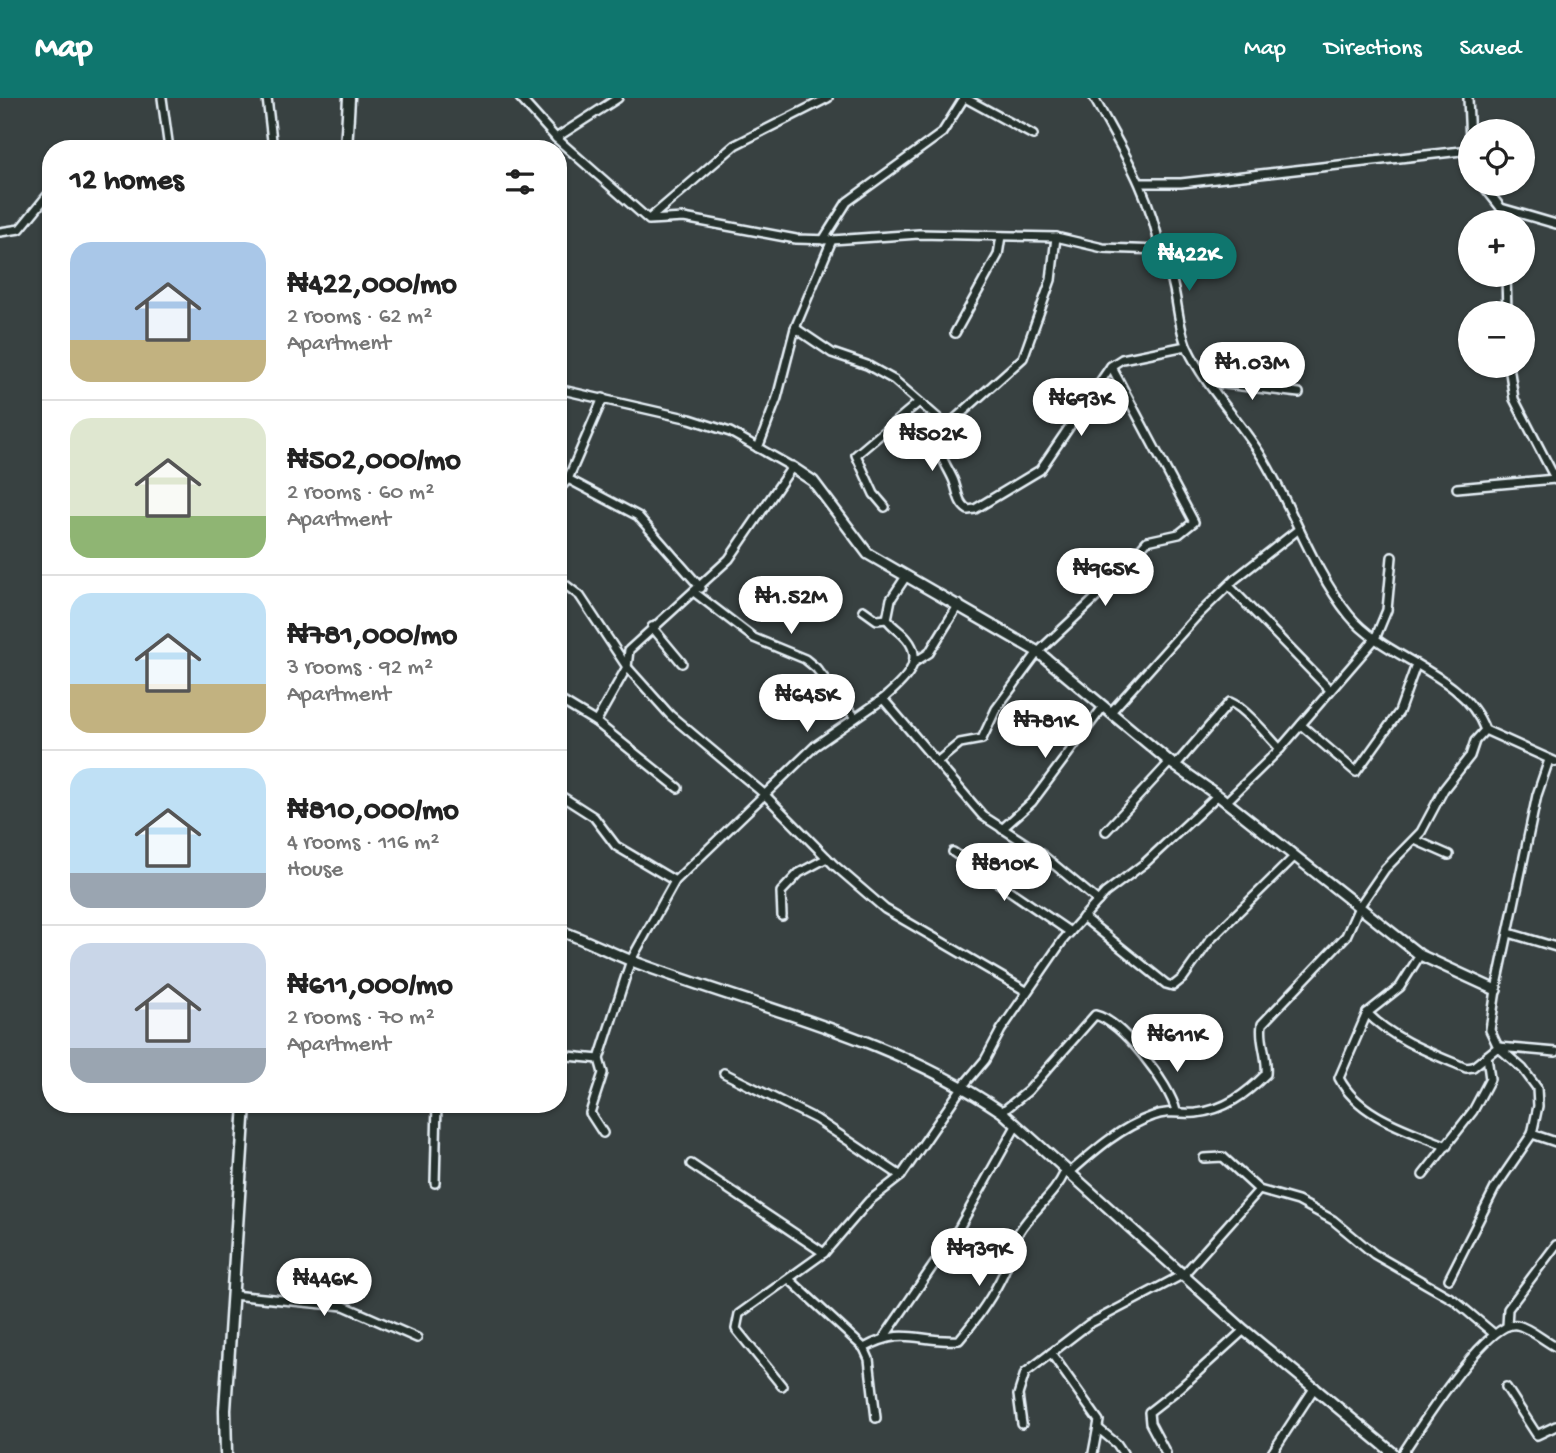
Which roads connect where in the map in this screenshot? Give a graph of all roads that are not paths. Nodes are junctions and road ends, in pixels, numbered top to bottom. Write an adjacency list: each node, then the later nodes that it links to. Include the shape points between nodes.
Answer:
1 (162, 98): 13 (street)
2 (267, 98): 14 (street)
3 (349, 98): 15 (main road)
4 (520, 98): 12 (street)
5 (618, 98): 12 (street)
6 (828, 98): 23 (street, via 735,145)
7 (965, 98): 11 (street); 28 (street, via 942,133 848,202)
8 (1094, 98): 19 (street)
9 (1468, 98): 10 (street)
10 (1469, 119)
11 (1033, 135)
12 (556, 138): 16 (street)
13 (168, 140)
14 (272, 140)
15 (347, 140)
16 (558, 140)
17 (567, 148): 23 (street)
18 (1458, 151): 19 (street, via 1181,183)
19 (1140, 183): 30 (street, via 1154,216)
20 (1492, 196): 22 (street)
21 (42, 202): 25 (street, via 20,229)
22 (1501, 208): 24 (street)
23 (649, 220): 28 (street, via 684,218)
24 (1556, 224)
25 (0, 232)
26 (1001, 236): 27 (street); 29 (street, via 919,234); 32 (street, via 998,255)
27 (1056, 237): 30 (street, via 1103,248); 41 (street, via 1051,280 1023,358)
28 (823, 240): 29 (street)
29 (832, 240): 31 (street)
30 (1160, 250): 33 (street)
31 (795, 328): 40 (street, via 832,352 894,380); 42 (street)
32 (955, 333)
33 (1186, 346): 34 (street, via 1122,359); 36 (street)
34 (1111, 366): 41 (street, via 1040,470 975,509 961,505 952,477 940,460); 60 (street, via 1194,522 1180,534 1147,541 1102,592)
35 (1511, 378): 45 (street, via 1514,399)
36 (1209, 382): 38 (street); 48 (street, via 1264,460)
37 (567, 391): 39 (street)
38 (1299, 393)
39 (603, 398): 42 (street, via 700,422); 44 (street)
40 (919, 402): 41 (street); 47 (street, via 856,455)
41 (947, 426)
42 (758, 448): 43 (street)
43 (792, 467): 50 (street, via 813,481 868,554); 53 (street, via 730,559)
44 (568, 479): 53 (street, via 638,516)
45 (1556, 480): 46 (street)
46 (1457, 488)
47 (885, 507)
48 (1299, 529): 52 (street); 58 (street, via 1349,615)
49 (1392, 558): 58 (street, via 1387,610)
50 (905, 578): 54 (street); 56 (street, via 891,599)
51 (567, 586): 65 (street, via 580,596)
52 (1230, 587): 66 (street); 69 (street)
53 (698, 590): 57 (street); 70 (street, via 754,638 790,651 816,668)
54 (958, 604): 60 (street); 61 (street)
55 (863, 610): 56 (street, via 877,620)
56 (887, 619): 59 (street)
57 (652, 627): 62 (street); 65 (street, via 629,650)
58 (1375, 639): 64 (street); 66 (street)
59 (912, 646): 61 (street); 63 (street)
60 (1038, 652): 69 (street); 76 (street, via 996,709 982,739 960,743)
61 (929, 653): 63 (street)
62 (682, 663)
63 (913, 663): 67 (street, via 910,675)
64 (1416, 665): 72 (street, via 1399,712 1356,772); 73 (street, via 1455,691)
65 (626, 667): 71 (street); 79 (street, via 670,715)
66 (1330, 690): 72 (street)
67 (883, 699): 70 (street); 76 (street)
68 (567, 704): 71 (street)
69 (1107, 710): 77 (street); 83 (street, via 1032,802)
70 (854, 716): 79 (street)
71 (596, 722): 78 (street)
72 (1301, 725): 74 (street)
73 (1485, 730): 75 (street); 85 (street)
74 (1280, 749): 77 (street, via 1240,706 1230,702); 82 (street)
75 (1553, 761): 96 (street, via 1537,795)
76 (937, 762): 83 (street, via 983,816)
77 (1172, 764): 80 (street); 84 (street)
78 (678, 788)
79 (763, 793): 89 (street); 90 (street)
80 (1218, 795): 82 (street); 91 (street)
81 (567, 799): 90 (street, via 594,817 616,846)
82 (1226, 802): 88 (street)
83 (1002, 829): 91 (street, via 1039,852)
84 (1106, 831)
85 (1415, 840): 87 (street); 92 (street, via 1385,869)
86 (953, 852): 95 (street)
87 (1449, 855)
88 (1294, 857): 92 (street); 94 (street, via 1210,940 1173,986)
89 (827, 858): 93 (street, via 799,873 781,892); 102 (street, via 885,909)
90 (675, 881): 100 (street)
91 (1098, 901): 94 (street)
92 (1359, 907): 99 (street); 111 (street, via 1346,936 1262,1024 1266,1074 1234,1102 1196,1112)
93 (782, 916)
94 (1083, 917): 95 (street)
95 (1070, 932): 102 (street)
96 (1508, 933): 98 (street); 101 (street)
97 (567, 934): 100 (street)
98 (1556, 947)
99 (1420, 956): 101 (street); 103 (street, via 1400,987)
100 (631, 960): 108 (street); 110 (street, via 804,1016)
101 (1496, 990): 104 (street, via 1490,1030)
102 (1026, 991): 110 (street, via 985,1060)
103 (1367, 1013): 107 (street, via 1400,1038 1466,1068); 119 (street, via 1339,1078 1344,1087 1371,1113)
104 (1497, 1047): 105 (street); 107 (street); 117 (street, via 1537,1088)
105 (1556, 1052)
106 (567, 1056): 108 (street)
107 (1487, 1056): 119 (street, via 1490,1079)
108 (599, 1059): 116 (street, via 603,1073 590,1113)
109 (724, 1073): 124 (street, via 816,1119)
110 (963, 1086): 112 (street); 124 (street)
111 (1176, 1111): 112 (street, via 1165,1082 1143,1055 1105,1018 1095,1015 1028,1091); 122 (street, via 1132,1124)
112 (1002, 1112): 115 (street)
113 (244, 1113): 132 (main road)
114 (437, 1113): 125 (street)
115 (1016, 1126): 122 (street); 136 (street, via 959,1228)
116 (603, 1133)
117 (1532, 1134): 118 (street); 131 (street, via 1495,1188)
118 (1556, 1142)
119 (1447, 1146): 123 (street)
120 (1204, 1158): 126 (street, via 1223,1157)
121 (691, 1164): 128 (street)
122 (1067, 1173): 129 (street); 136 (street, via 1020,1230 992,1294 959,1340)
123 (1423, 1175)
124 (901, 1176): 128 (street, via 869,1201)
125 (435, 1183)
126 (1259, 1190): 129 (street); 135 (street, via 1298,1201 1333,1220 1374,1254 1454,1300)
127 (1556, 1245): 133 (street, via 1508,1309)
128 (824, 1254): 130 (street)
129 (1184, 1274): 134 (street); 140 (street, via 1089,1324)
130 (789, 1279): 139 (street); 141 (street, via 739,1314 735,1322)
131 (1449, 1279)
132 (232, 1295): 137 (street, via 344,1306); 148 (main road)
133 (1507, 1326): 135 (street); 138 (street, via 1518,1325)
134 (1244, 1330): 142 (street); 151 (street, via 1149,1412 1150,1423)
135 (1493, 1333): 154 (street)
136 (885, 1336): 139 (street)
137 (417, 1338)
138 (1556, 1347)
139 (864, 1348): 144 (street)
140 (1051, 1353): 145 (street, via 1025,1373 1020,1385); 147 (street, via 1096,1415)
141 (782, 1386)
142 (1315, 1387): 152 (street); 153 (street)
143 (1506, 1387): 146 (street, via 1536,1435)
144 (876, 1418)
145 (1022, 1424)
146 (1556, 1426)
147 (1099, 1429): 149 (street); 150 (street)
148 (226, 1453)
149 (1093, 1453)
150 (1123, 1453)
151 (1167, 1453)
152 (1272, 1453)
153 (1393, 1453)
154 (1403, 1453)

